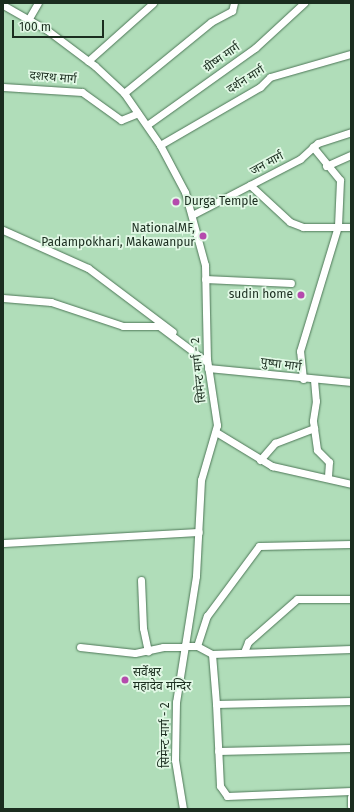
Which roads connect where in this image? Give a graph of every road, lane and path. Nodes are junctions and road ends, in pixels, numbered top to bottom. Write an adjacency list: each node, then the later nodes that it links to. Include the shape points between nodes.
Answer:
1 (38, 3): 6 (street)
2 (153, 3): 8 (street)
3 (234, 3): 10 (street, via 232,11 211,22)
4 (304, 3): 12 (street, ग्रीष्म मार्ग, via 255,48)
5 (3, 5): 6 (street, सिमेन्ट मार्ग - 2)
6 (28, 20): 8 (street, सिमेन्ट मार्ग - 2)
7 (351, 54): 14 (street, दर्शन मार्ग, via 270,77 260,86)
8 (88, 61): 10 (street, सिमेन्ट मार्ग - 2)
9 (3, 88): 11 (street, दशरथ मार्ग, via 82,92 121,120)
10 (124, 93): 11 (street, सिमेन्ट मार्ग - 2)
11 (138, 113): 12 (street, सिमेन्ट मार्ग - 2)
12 (147, 125): 14 (street, सिमेन्ट मार्ग - 2)
13 (351, 132): 15 (street, जन मार्ग, via 330,137)
14 (160, 145): 19 (street, सिमेन्ट मार्ग - 2, via 185,192)
15 (313, 147): 17 (street); 18 (street, जन मार्ग, via 300,159)
16 (351, 155): 17 (street)
17 (326, 166): 20 (street, via 340,180)
18 (250, 185): 19 (street, जन मार्ग); 20 (street, via 290,222 303,227)
19 (192, 215): 23 (street, सिमेन्ट मार्ग - 2, via 205,265)
20 (338, 226): 21 (street); 28 (street, via 300,351)
21 (351, 227)
22 (3, 230): 26 (street, via 79,263 106,279 162,320 183,340)
23 (205, 279): 24 (street); 27 (street, सिमेन्ट मार्ग - 2)
24 (291, 283)
25 (3, 298): 26 (street, via 52,302 123,326 158,326)
26 (185, 347): 27 (street)
27 (208, 365): 28 (street, पुष्पा मार्ग); 32 (street, सिमेन्ट मार्ग - 2)
28 (303, 379): 29 (street, पुष्पा मार्ग)
29 (314, 380): 30 (street, पुष्पा मार्ग); 31 (street)
30 (351, 382)
31 (314, 428): 33 (street, via 275,443); 34 (street, via 317,450 329,462)
32 (216, 432): 33 (street); 36 (street, सिमेन्ट मार्ग - 2, via 204,465)
33 (260, 460): 34 (street, via 272,466)
34 (328, 477): 35 (street)
35 (351, 484)
36 (199, 532): 37 (street); 41 (street, सिमेन्ट मार्ग - 2, via 196,576)
37 (3, 543)
38 (351, 544): 42 (street, via 259,546 207,616)
39 (140, 580): 45 (street, via 143,628)
40 (351, 599): 46 (street, via 297,599 248,642)
41 (184, 646): 42 (street); 45 (street); 55 (street, सिमेन्ट मार्ग - 2, via 176,702 175,760)
42 (197, 646): 47 (street)
43 (80, 647): 45 (street, via 135,653)
44 (351, 649): 46 (street)
45 (148, 651)
46 (244, 652): 47 (street)
47 (212, 654): 49 (street)
48 (351, 701): 49 (street)
49 (216, 704): 51 (street)
50 (351, 748): 51 (street)
51 (218, 750): 52 (street, via 220,786 227,796)
52 (351, 791)
53 (351, 797): 54 (street)
54 (351, 806)
55 (183, 809)

